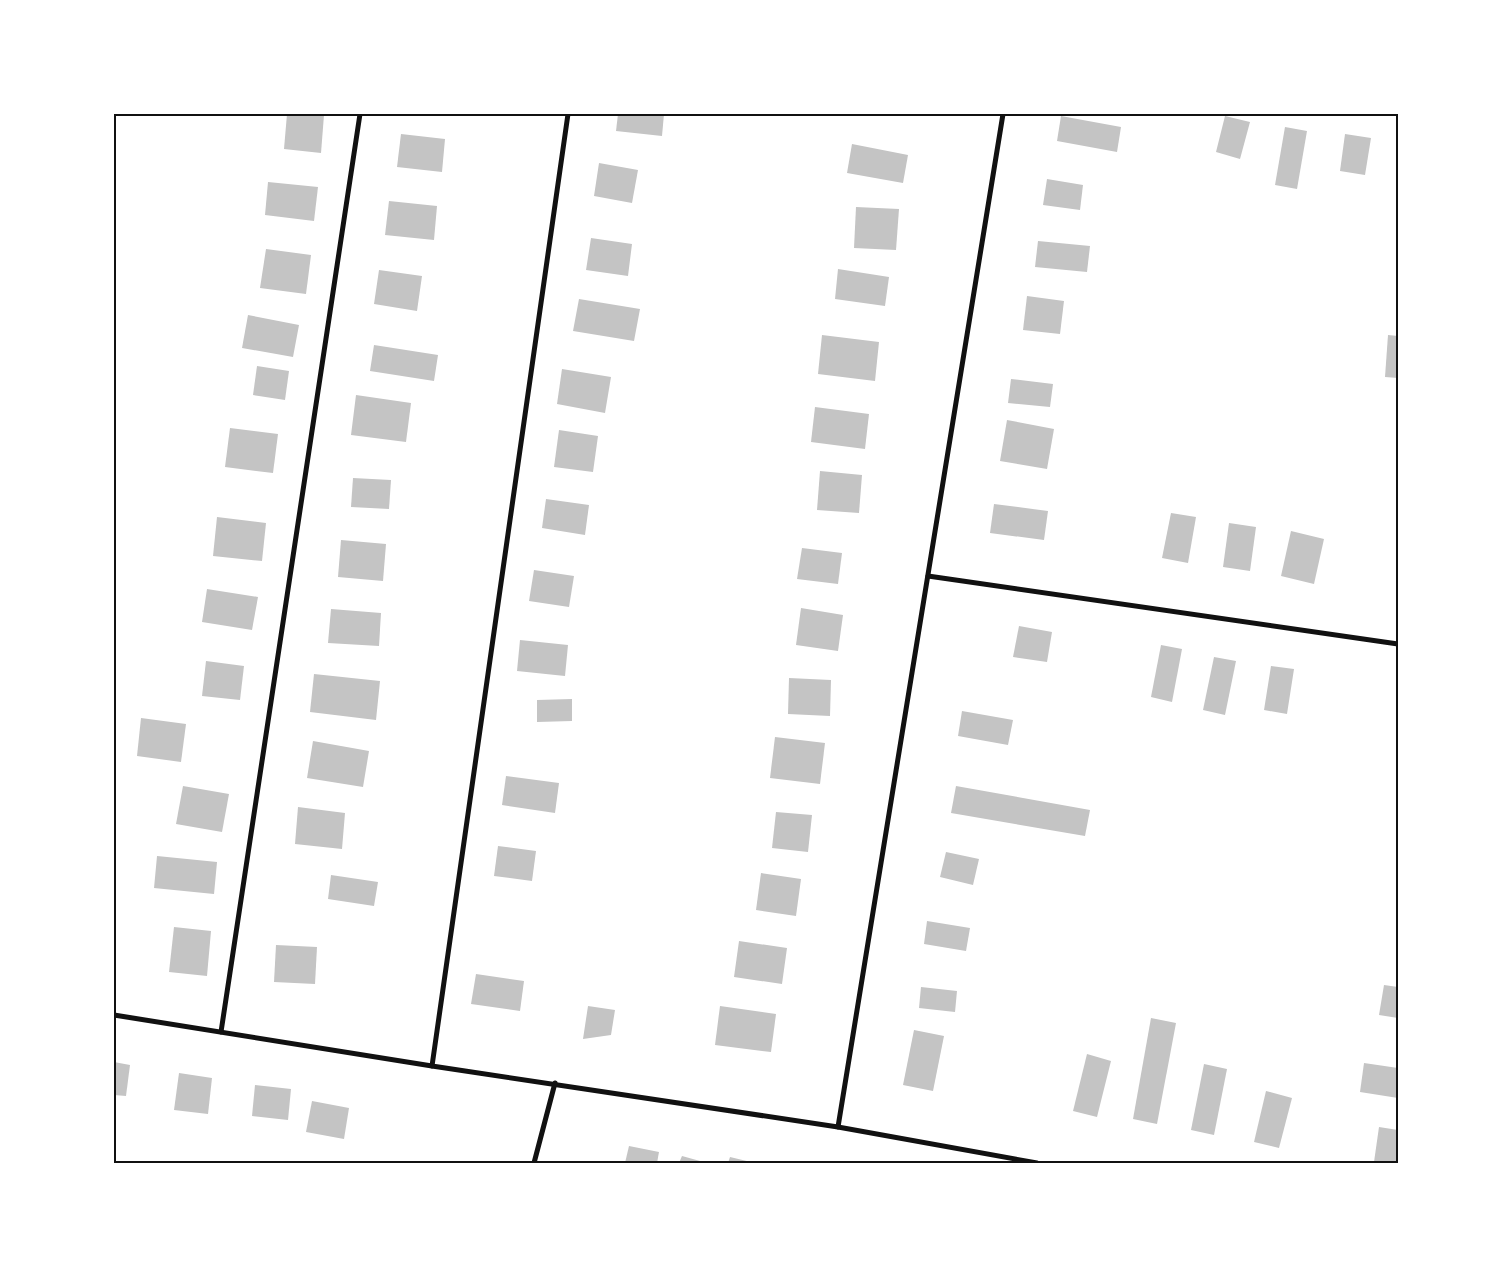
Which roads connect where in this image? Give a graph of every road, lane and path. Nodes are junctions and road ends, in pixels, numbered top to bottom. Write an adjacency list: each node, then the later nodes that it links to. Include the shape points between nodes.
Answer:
1 (360, 114): 7 (street)
2 (568, 114): 8 (street)
3 (1003, 114): 4 (street)
4 (928, 576): 5 (street); 10 (street)
5 (1398, 644)
6 (114, 1015): 7 (street)
7 (222, 1032): 8 (street)
8 (432, 1066): 9 (street)
9 (555, 1083): 10 (street); 11 (street)
10 (838, 1127): 12 (street)
11 (534, 1163)
12 (1037, 1163)

